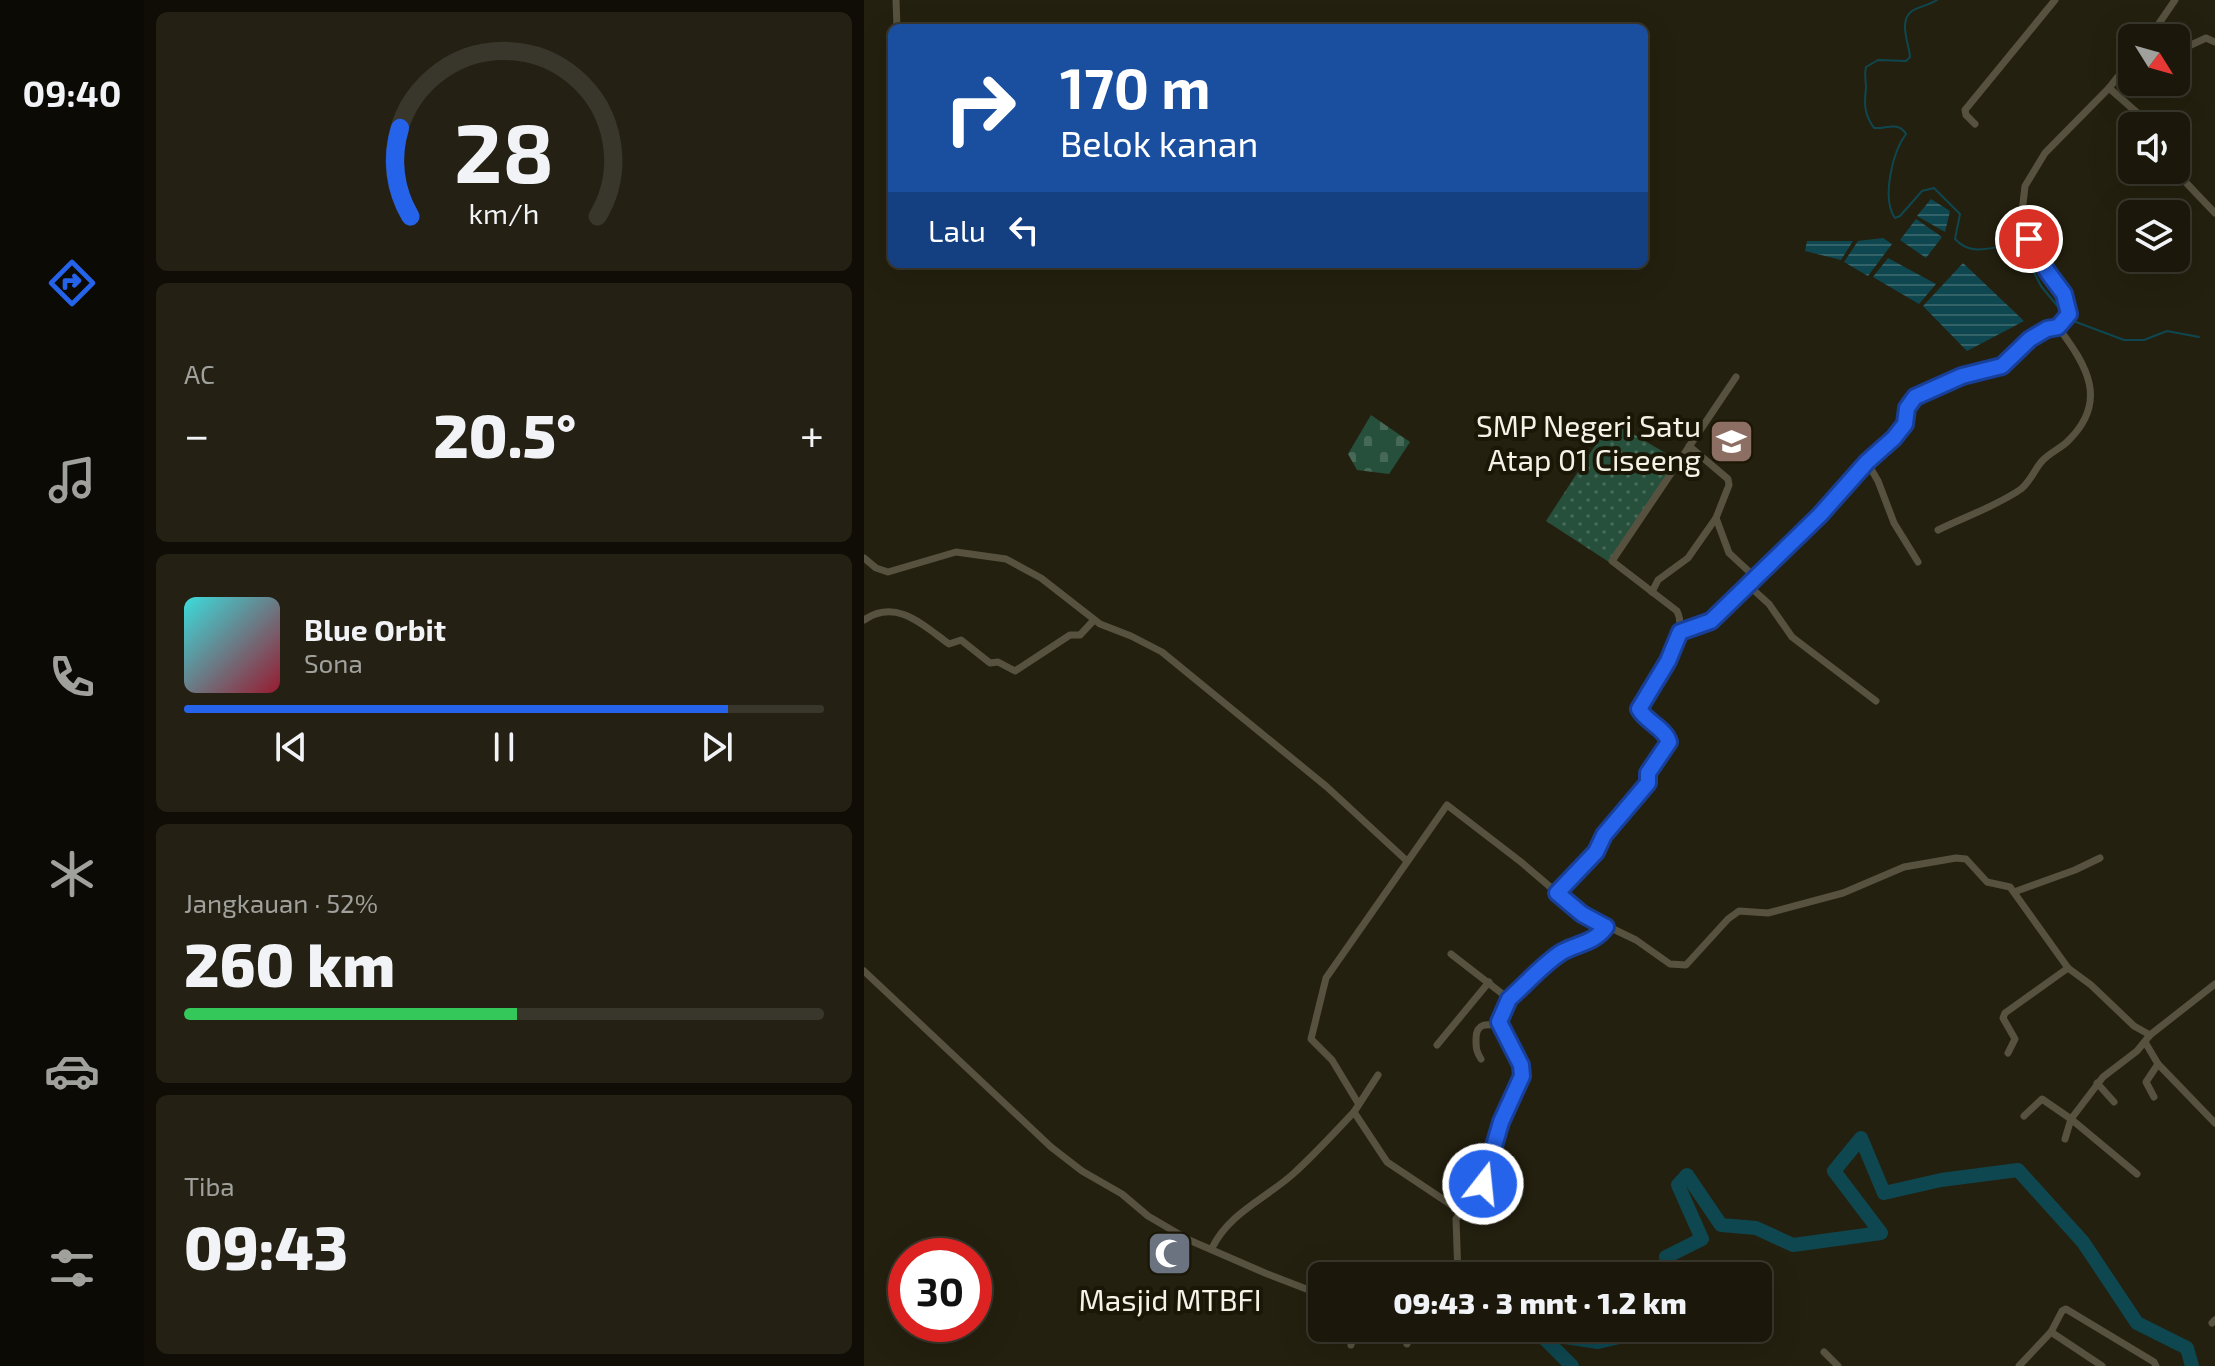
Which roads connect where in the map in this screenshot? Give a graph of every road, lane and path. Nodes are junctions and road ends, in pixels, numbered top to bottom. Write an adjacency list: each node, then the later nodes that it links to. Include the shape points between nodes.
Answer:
1 (896, 0): 4 (street)
2 (2055, 0): 11 (street, via 1965,110)
3 (2172, 2): 5 (street)
4 (897, 24)
5 (2160, 24)
6 (2215, 42): 7 (street, via 2206,38)
7 (2190, 45)
8 (2118, 77): 9 (street)
9 (2109, 88): 10 (street); 14 (street, via 2045,153 2023,196 2024,229 2064,294 2069,314)
10 (2136, 112)
11 (1975, 124)
12 (2187, 184): 13 (street)
13 (2215, 213)
14 (2059, 326): 17 (street, via 2030,339 2002,366 1962,376 1915,397 1902,428); 19 (street, via 2090,387 2087,415 2020,490)
15 (1736, 377): 16 (street)
16 (1689, 446): 18 (street, via 1728,479); 24 (street, via 1612,561)
17 (1867, 462): 21 (street); 22 (street)
18 (1716, 518): 22 (street, via 1729,553); 24 (street, via 1688,558 1658,580)
19 (1938, 530)
20 (864, 558): 26 (street, via 888,572 956,552 992,555 1035,574)
21 (1918, 562)
22 (1756, 578): 23 (street)
23 (1748, 585): 27 (street, via 1706,624); 28 (street, via 1792,637)
24 (1652, 592): 27 (street, via 1677,611)
25 (864, 620): 26 (street, via 878,612 899,611 949,644 961,640 990,663 1015,671 1070,635 1080,635)
26 (1094, 620): 30 (street, via 1162,652 1327,787)
27 (1680, 632): 32 (street, via 1639,709 1669,742 1648,773 1648,783)
28 (1876, 701)
29 (2100, 858): 31 (street)
30 (1407, 861): 32 (street, via 1447,805); 50 (street, via 1326,978 1311,1039 1337,1067)
31 (2014, 892): 33 (street, via 2005,884 1987,882 1962,858 1904,867 1833,896 1768,913 1739,911 1683,966 1670,964); 35 (street)
32 (1557, 893): 33 (street)
33 (1606, 927): 39 (street, via 1589,942 1562,953)
34 (1451, 954): 37 (street)
35 (2068, 968): 41 (street); 43 (street, via 2004,1016 2015,1039)
36 (864, 971): 58 (street, via 1064,1159 1148,1216)
37 (1489, 982): 39 (street); 42 (street)
38 (2215, 984): 41 (street)
39 (1509, 999): 40 (street)
40 (1500, 1026): 44 (street, via 1477,1028); 57 (street, via 1522,1076 1501,1122 1483,1184)
41 (2147, 1039): 45 (street); 47 (street)
42 (1437, 1045)
43 (2008, 1053)
44 (1481, 1059)
45 (2158, 1064): 48 (street, via 2146,1082); 54 (street)
46 (1378, 1075): 50 (street)
47 (2097, 1083): 49 (street); 53 (street)
48 (2154, 1097)
49 (2114, 1102)
50 (1358, 1103): 51 (street)
51 (1354, 1112): 57 (street, via 1387,1162); 58 (street, via 1295,1172 1230,1221)
52 (2024, 1116): 53 (street, via 2042,1099)
53 (2071, 1119): 55 (street); 56 (street)
54 (2215, 1123)
55 (2065, 1139)
56 (2137, 1174)
57 (1462, 1212): 59 (street, via 1455,1223)
58 (1212, 1248): 60 (street)
59 (1457, 1262)
60 (1308, 1290)
61 (2051, 1332): 65 (street); 67 (street); 68 (street, via 2066,1309)
62 (1352, 1342): 63 (street)
63 (1351, 1345)
64 (1824, 1352): 66 (street)
65 (2024, 1364)
66 (1838, 1366)
67 (2102, 1366)
68 (2156, 1366)

